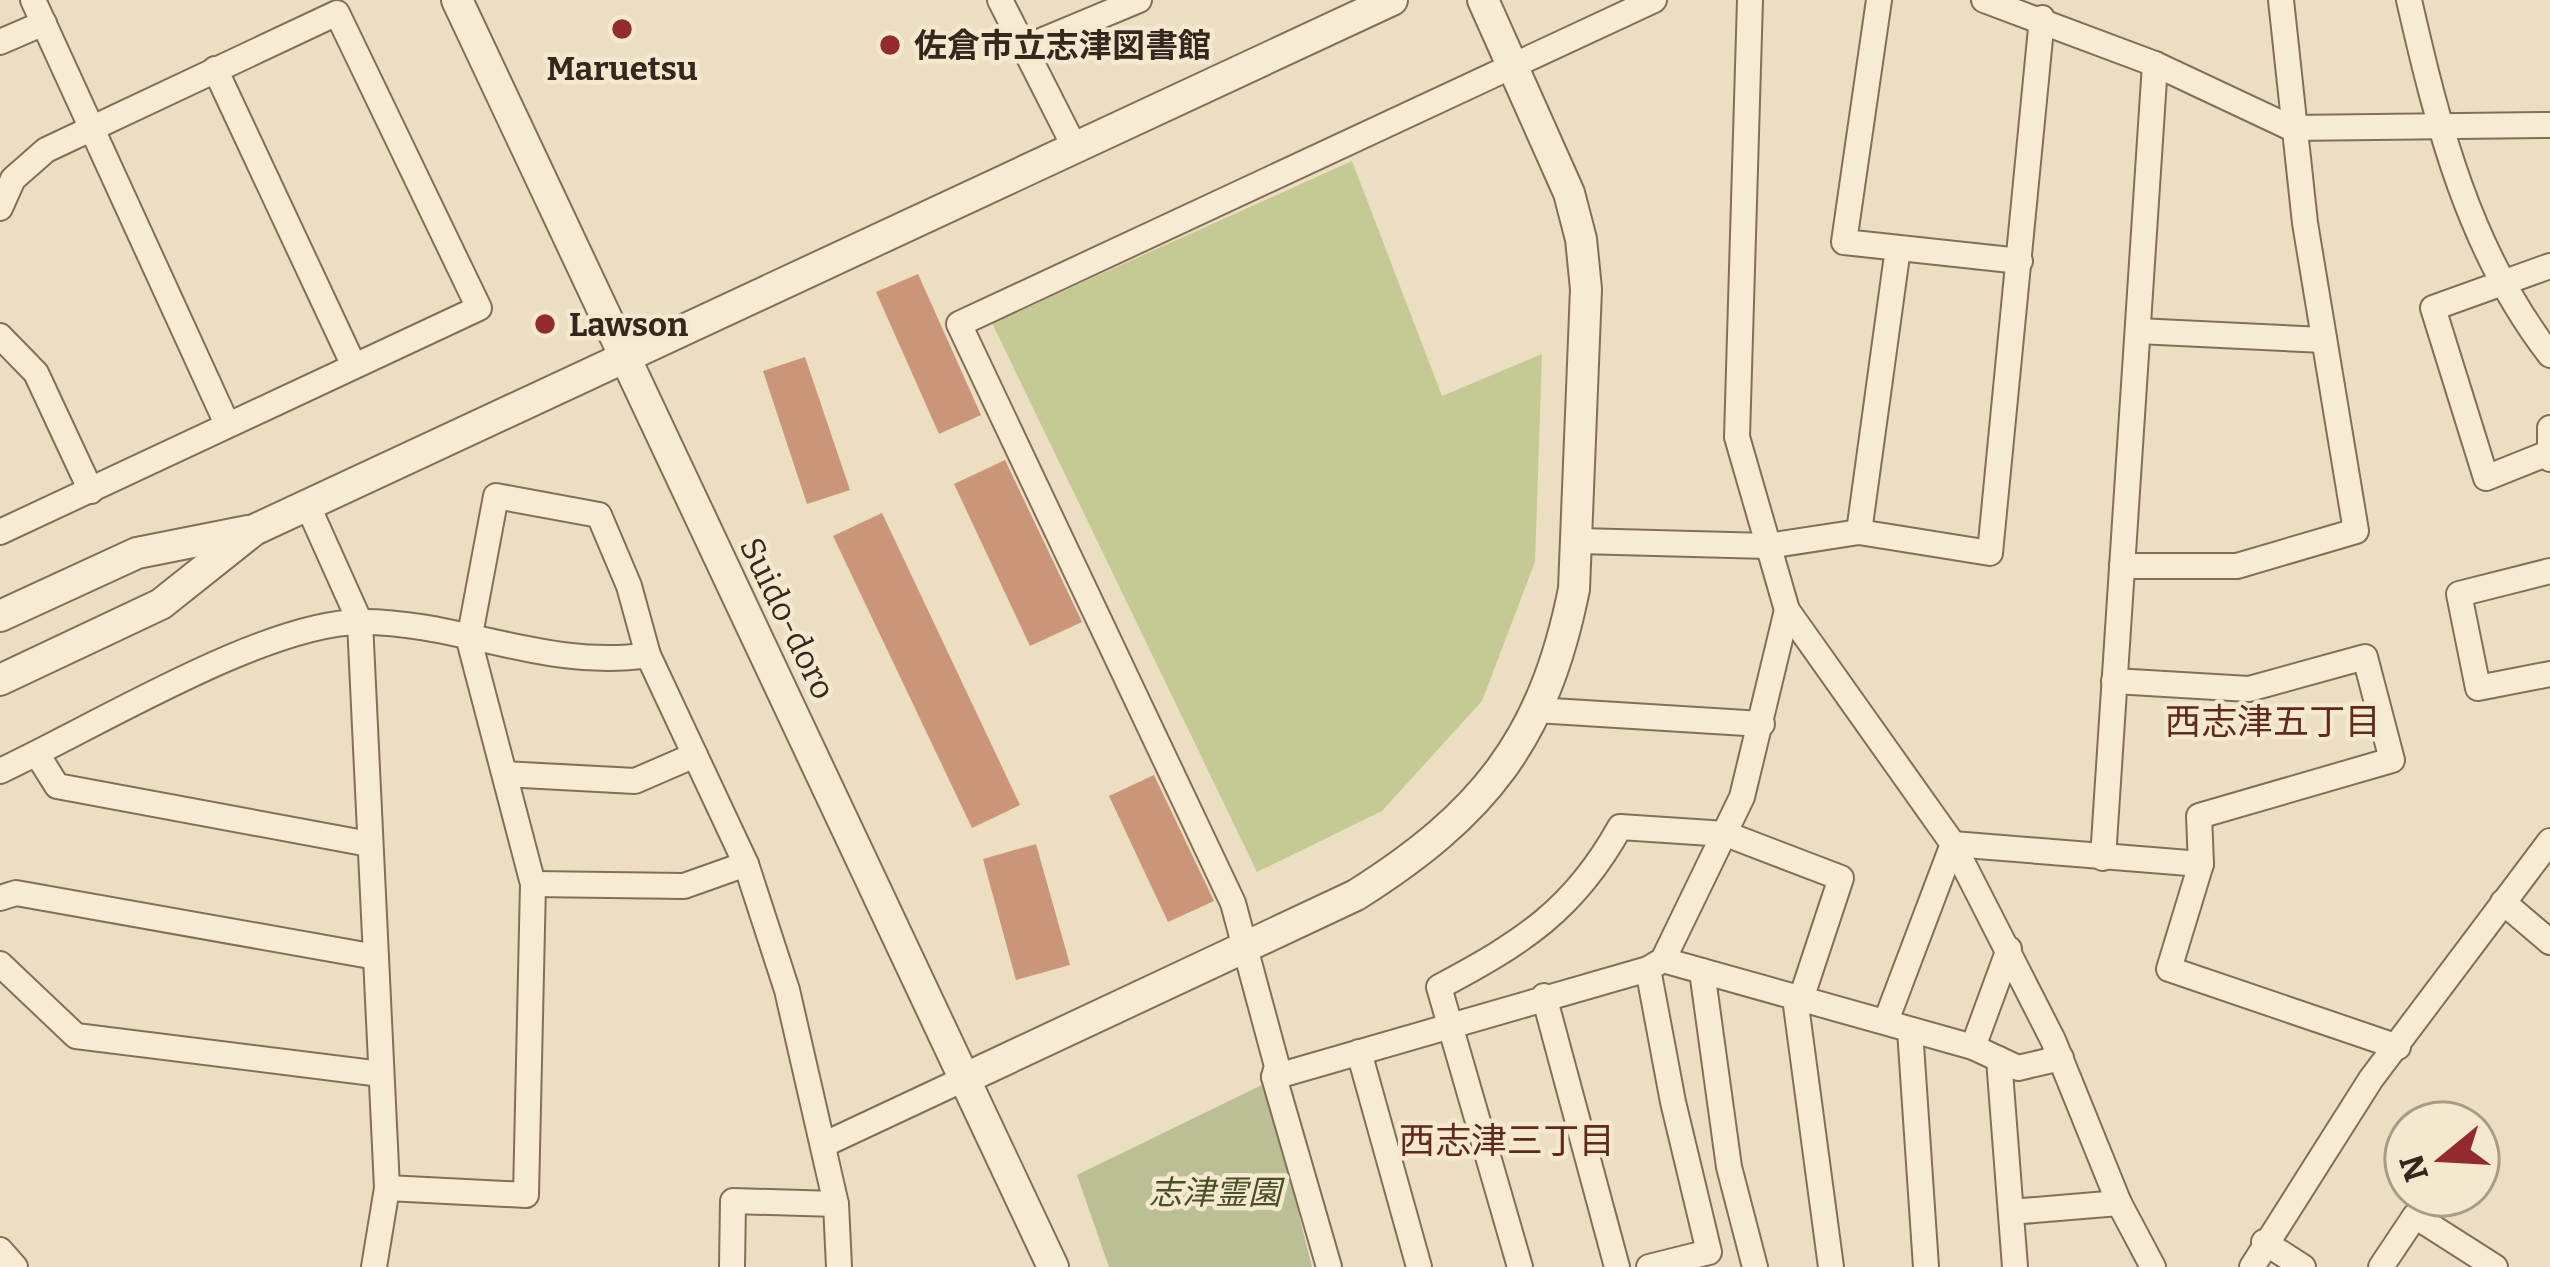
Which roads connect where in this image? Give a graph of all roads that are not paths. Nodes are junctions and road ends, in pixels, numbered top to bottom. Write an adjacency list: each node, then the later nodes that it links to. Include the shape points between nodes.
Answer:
1 (458, 0): 33 (street, Suido-doro)
2 (1000, 0): 15 (street)
3 (1139, 0): 15 (street)
4 (1392, 0): 23 (street)
5 (1483, 0): 17 (street)
6 (1654, 0): 17 (street)
7 (1750, 0): 43 (street, via 1737,437)
8 (1880, 0): 25 (street, via 1844,242)
9 (1984, 0): 13 (street)
10 (2282, 0): 22 (street)
11 (2409, 0): 19 (street)
12 (38, 11): 14 (street); 21 (street)
13 (2042, 18): 16 (street); 26 (street)
14 (0, 42)
15 (1024, 48): 23 (street)
16 (2155, 64): 22 (street); 29 (street)
17 (1513, 65): 42 (street, via 1581,238); 71 (street, via 958,324)
18 (215, 69): 21 (street); 34 (street); 34 (street, via 337,13 479,308)
19 (2438, 125): 20 (street); 22 (street); 28 (street)
20 (2550, 125)
21 (91, 128): 24 (street, via 27,164); 35 (street)
22 (2291, 128): 31 (street)
23 (1075, 148): 33 (street)
24 (0, 208)
25 (1898, 248): 26 (street); 41 (street)
26 (2020, 261): 41 (street, via 1990,553)
27 (2550, 266): 28 (street)
28 (2501, 280): 32 (street); 36 (street, via 2433,308 2486,478)
29 (2138, 331): 31 (street); 44 (street)
30 (0, 336): 37 (street, via 36,373)
31 (2324, 340): 44 (street, via 2356,531 2237,566)
32 (2550, 355)
33 (624, 358): 38 (street); 88 (street, Suido-doro)
34 (354, 366): 35 (street)
35 (227, 424): 37 (street)
36 (2549, 447)
37 (91, 491): 40 (street)
38 (307, 504): 39 (street); 48 (street)
39 (254, 530): 47 (street, via 137,553); 52 (street, via 161,604)
40 (0, 532)
41 (1858, 532): 43 (street)
42 (1579, 541): 43 (street); 54 (street, via 1565,632)
43 (1768, 546): 46 (street)
44 (2122, 566): 53 (street)
45 (2550, 571): 51 (street, via 2459,594 2478,688)
46 (1787, 610): 55 (street); 63 (street)
47 (0, 616)
48 (360, 622): 49 (street); 56 (street, via 270,640); 62 (street)
49 (469, 640): 50 (street, via 598,663); 50 (street, via 496,496 599,515); 59 (street)
50 (648, 655): 57 (street)
51 (2550, 674)
52 (0, 680)
53 (2114, 680): 64 (street); 66 (street, via 2249,689 2365,657 2392,760 2199,816)
54 (1536, 710): 55 (street); 71 (street, via 1447,833 1356,895)
55 (1762, 724): 60 (street)
56 (37, 754): 58 (street); 62 (street, via 57,786)
57 (695, 755): 59 (street, via 635,781); 65 (street)
58 (0, 771)
59 (505, 774): 67 (street)
60 (1726, 834): 75 (street); 78 (street, via 1841,878); 79 (street, via 1620,826 1592,877 1516,947 1439,987)
61 (2550, 841): 69 (street)
62 (369, 844): 73 (street)
63 (1953, 844): 64 (street); 72 (street); 80 (street)
64 (2103, 858): 66 (street)
65 (746, 864): 67 (street, via 684,886); 89 (street, via 787,990)
66 (2201, 864): 82 (street, via 2169,969)
67 (533, 884): 90 (street, via 526,1195)
68 (0, 898): 73 (street, via 16,893)
69 (2504, 902): 70 (street); 82 (street)
70 (2550, 942)
71 (1248, 945): 87 (street); 88 (street)
72 (2009, 949): 81 (street); 84 (street)
73 (376, 957): 86 (street)
74 (0, 964): 86 (street, via 76,1036)
75 (1656, 964): 76 (street); 77 (street); 105 (street, via 1672,1102 1709,1252)
76 (1702, 971): 78 (street); 106 (street, via 1726,1151)
77 (1544, 996): 79 (street); 104 (street)
78 (1798, 998): 80 (street); 107 (street)
79 (1451, 1025): 83 (street); 103 (street)
80 (1898, 1026): 81 (street); 108 (street)
81 (1973, 1047): 85 (street)
82 (2398, 1047): 94 (street)
83 (1359, 1052): 87 (street); 102 (street)
84 (2061, 1058): 85 (street, via 2018,1068); 91 (street)
85 (1999, 1059): 93 (street)
86 (381, 1074): 90 (street)
87 (1274, 1077): 101 (street)
88 (966, 1078): 89 (street); 100 (street, Suido-doro)
89 (823, 1145): 92 (street)
90 (387, 1188): 97 (street)
91 (2119, 1203): 93 (street); 110 (street)
92 (836, 1204): 98 (street, via 733,1201); 99 (street)
93 (2012, 1212): 109 (street)
94 (2264, 1242): 111 (street); 112 (street)
95 (0, 1250): 96 (street)
96 (15, 1267)
97 (374, 1267)
98 (732, 1267)
99 (839, 1267)
100 (1053, 1267)
101 (1329, 1267)
102 (1419, 1267)
103 (1520, 1267)
104 (1617, 1267)
105 (1649, 1267)
106 (1755, 1267)
107 (1831, 1267)
108 (1926, 1267)
109 (2015, 1267)
110 (2152, 1267)
111 (2252, 1267)
112 (2302, 1267)
113 (2381, 1267): 114 (street, via 2415,1216)
114 (2495, 1267)

